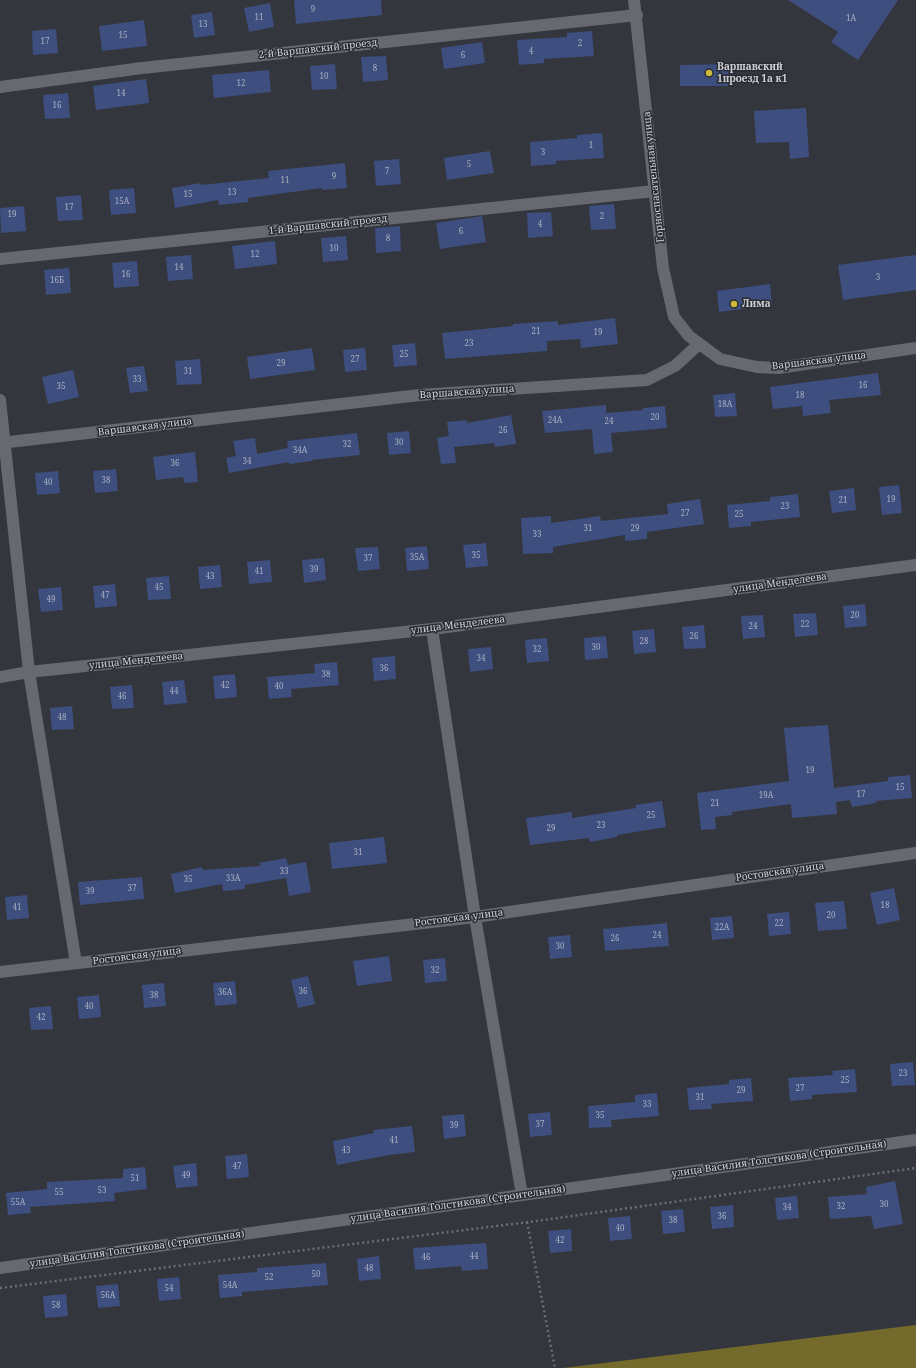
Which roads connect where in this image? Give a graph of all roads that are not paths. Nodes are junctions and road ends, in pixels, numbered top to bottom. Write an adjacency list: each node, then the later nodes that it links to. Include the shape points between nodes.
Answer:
1 (634, 0): 2 (street, Горноспасательная улица)
2 (636, 15): 3 (street, 2-й Варшавский проезд, via 142,68); 4 (street, Горноспасательная улица)
3 (0, 87)
4 (655, 191): 5 (street, 1-й Варшавский проезд); 6 (street, Горноспасательная улица, via 663,268 674,317 689,336)
5 (0, 259)
6 (700, 344): 7 (street, Варшавская улица, via 720,359 756,367 778,368); 9 (street, Варшавская улица, via 675,366 647,380 420,395)
7 (916, 348)
8 (0, 400): 9 (street)
9 (2, 443): 12 (street)
10 (916, 565): 11 (street, улица Менделеева)
11 (432, 629): 12 (street, улица Менделеева); 15 (street)
12 (29, 672): 13 (street, улица Менделеева); 16 (street)
13 (0, 677)
14 (916, 853): 15 (street, Ростовская улица)
15 (475, 917): 16 (street, Ростовская улица); 19 (street)
16 (76, 963): 17 (street, Ростовская улица)
17 (0, 972)
18 (916, 1140): 19 (street, улица Василия Толстикова (Строительная))
19 (522, 1195): 20 (street, улица Василия Толстикова (Строительная))
20 (0, 1268)

